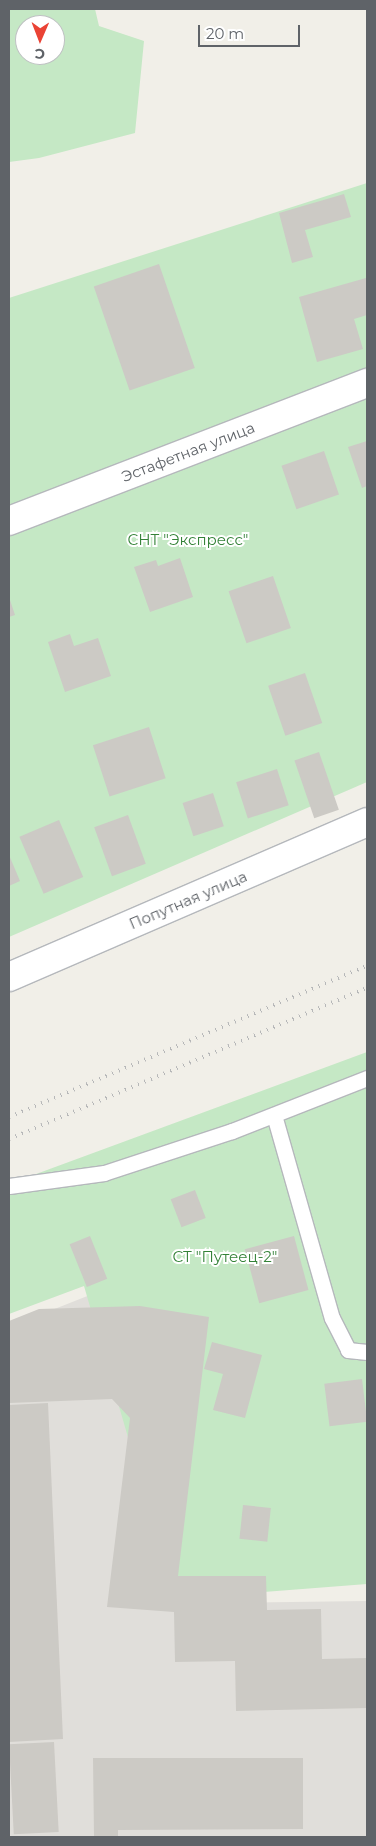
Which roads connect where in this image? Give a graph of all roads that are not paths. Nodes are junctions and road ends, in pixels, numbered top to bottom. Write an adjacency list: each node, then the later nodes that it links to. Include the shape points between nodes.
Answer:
1 (367, 383): 2 (street, Эстафетная улица)
2 (9, 521)
3 (367, 822): 4 (street, Попутная улица)
4 (9, 977)
5 (367, 1078): 6 (lane)
6 (274, 1115): 7 (lane, via 104,1173); 8 (lane, via 332,1318 348,1350)
7 (9, 1186)
8 (367, 1352)

